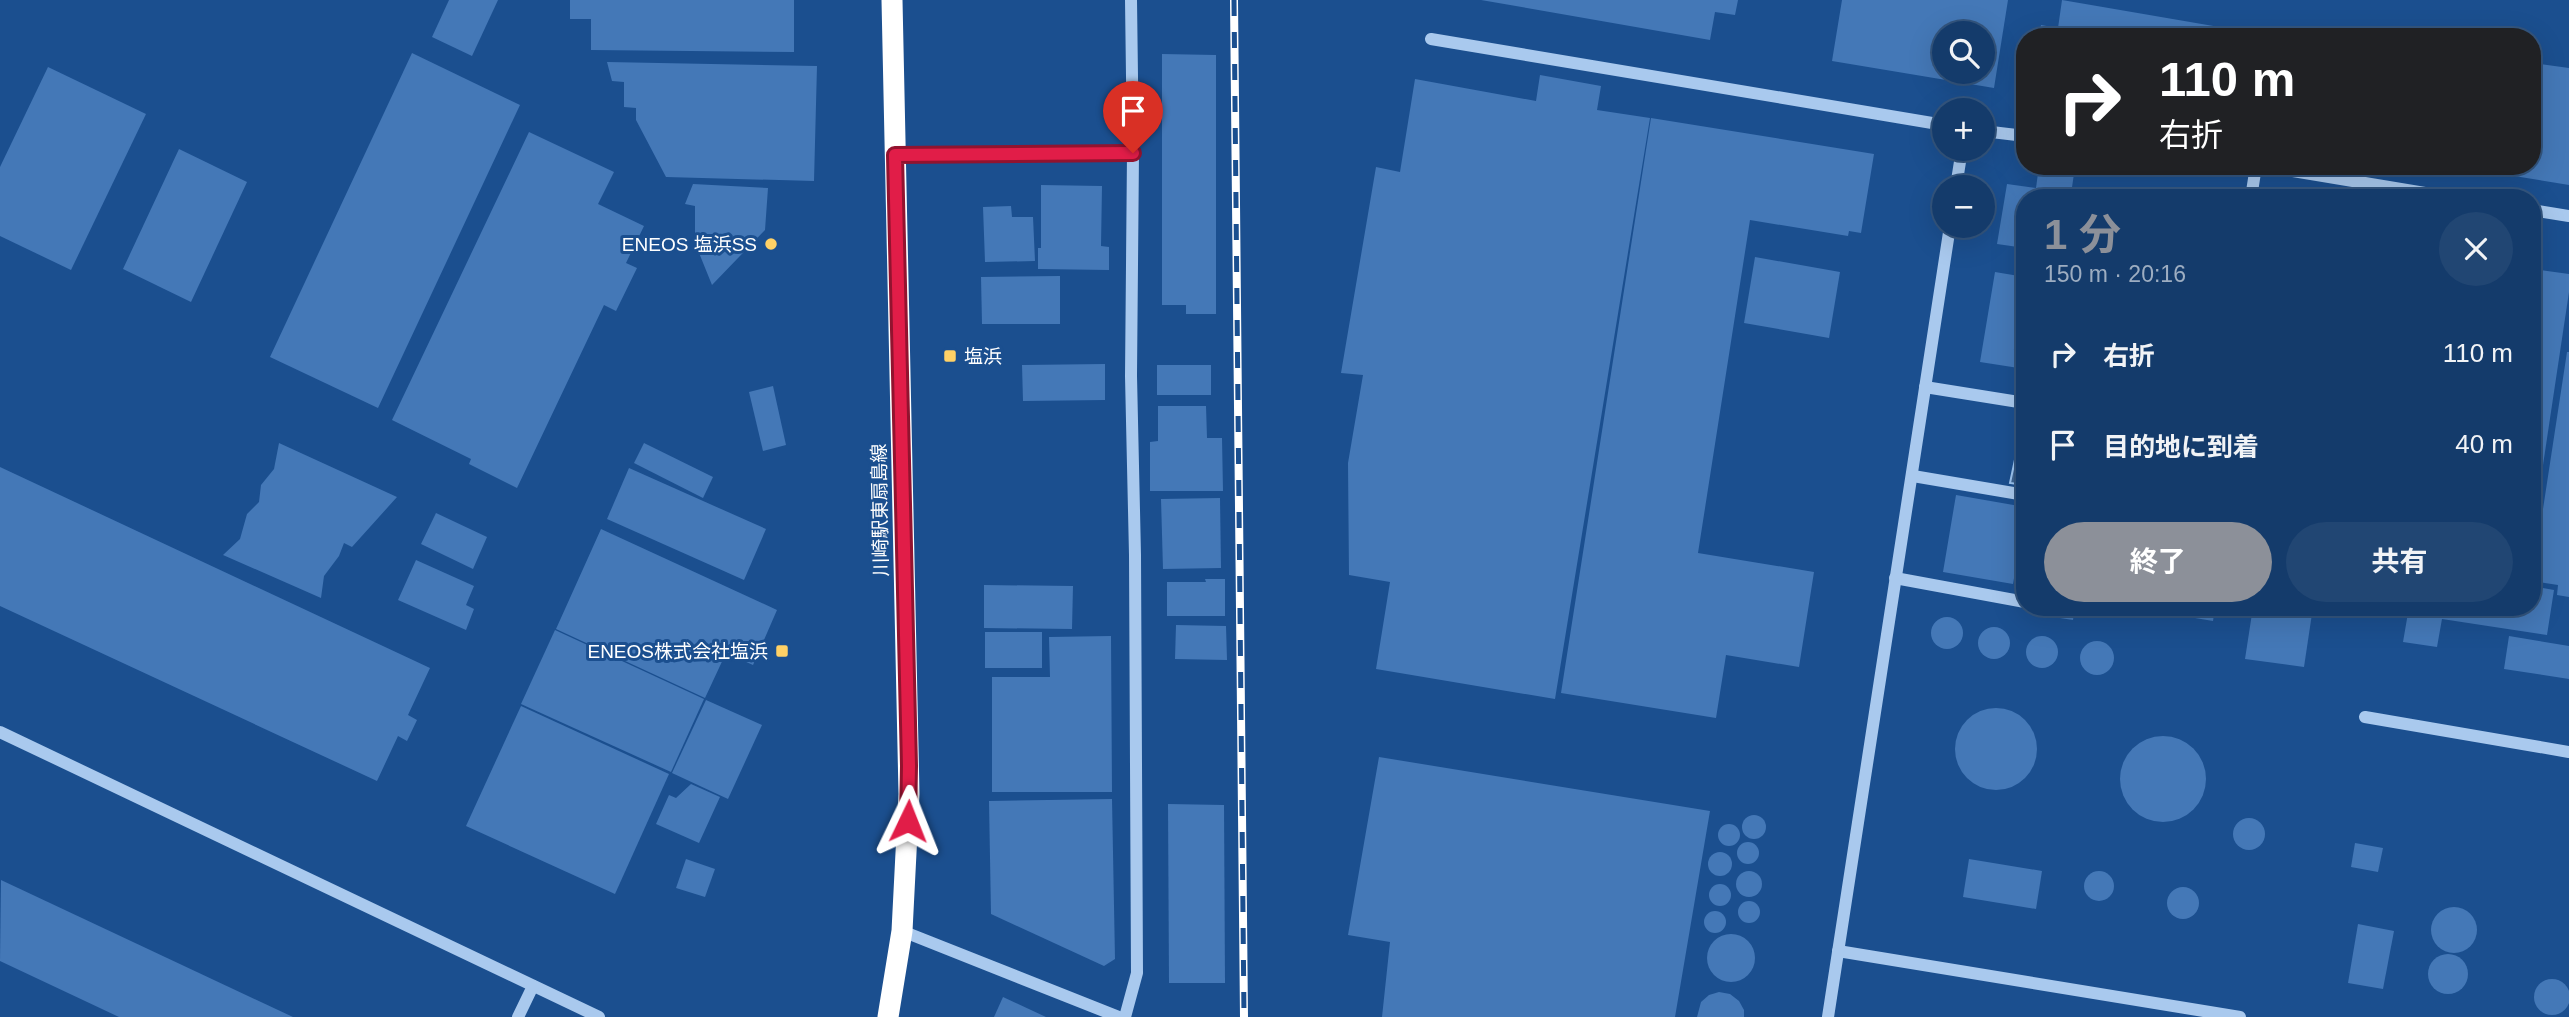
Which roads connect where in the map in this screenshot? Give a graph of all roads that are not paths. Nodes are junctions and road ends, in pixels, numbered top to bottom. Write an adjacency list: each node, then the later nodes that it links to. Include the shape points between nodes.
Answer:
1 (892, 0): 8 (highway, 川崎駅東扇島線)
2 (1131, 0): 7 (street)
3 (1431, 39): 4 (street)
4 (1932, 123)
5 (1995, 132): 6 (street)
6 (2016, 135)
7 (1133, 153): 8 (street); 30 (street, via 1137,973)
8 (895, 155): 23 (highway, 川崎駅東扇島線, via 909,794)
9 (2317, 175): 10 (street)
10 (2401, 189)
11 (2541, 211): 12 (street)
12 (2569, 216)
13 (1948, 238): 14 (street)
14 (1925, 387): 15 (street); 16 (street)
15 (2016, 402)
16 (1913, 475): 17 (street); 18 (street)
17 (2016, 493)
18 (1895, 578): 19 (street); 24 (street)
19 (2016, 599)
20 (2365, 717): 22 (street)
21 (0, 732): 25 (street)
22 (2569, 752)
23 (902, 931): 28 (highway, 川崎駅東扇島線); 29 (street)
24 (1838, 951): 31 (street); 32 (street)
25 (533, 986): 26 (street); 27 (street)
26 (518, 1017)
27 (600, 1017)
28 (888, 1017)
29 (1119, 1017)
30 (1125, 1017)
31 (1828, 1017)
32 (2241, 1017)

